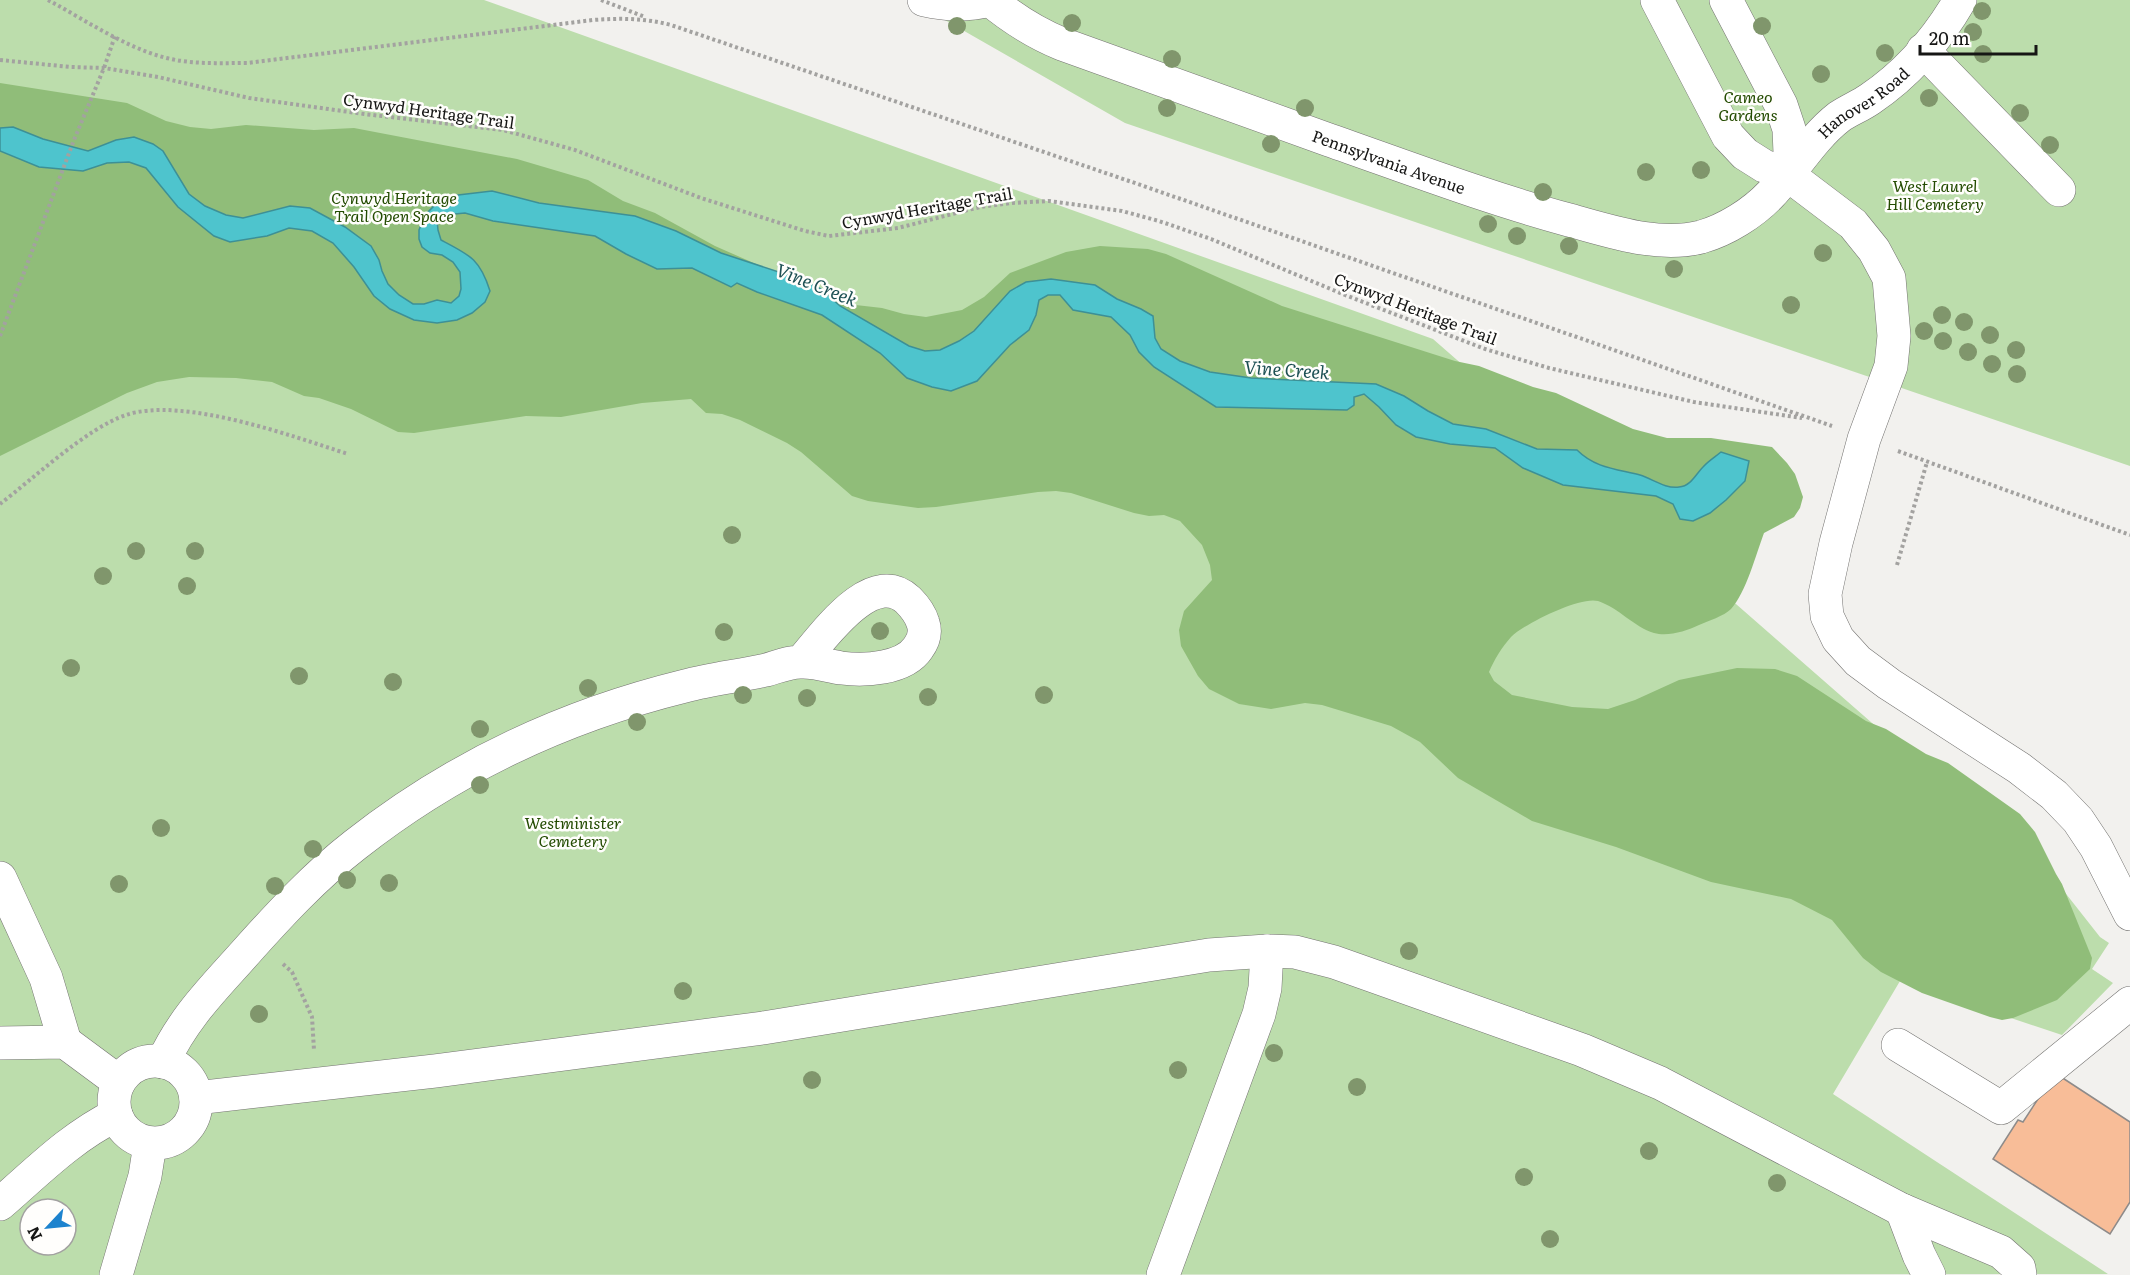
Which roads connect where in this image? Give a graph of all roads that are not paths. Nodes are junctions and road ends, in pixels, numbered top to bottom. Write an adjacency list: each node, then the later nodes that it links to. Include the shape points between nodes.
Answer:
1 (924, 0): 2 (lane, Pennsylvania Avenue, via 946,5)
2 (990, 0): 7 (lane, Pennsylvania Avenue, via 1035,33 1062,44 1493,198 1617,232 1677,240 1700,237 1749,213 1771,195)
3 (1657, 0): 7 (lane, via 1728,136 1745,154)
4 (1726, 0): 7 (lane, via 1784,113 1789,129)
5 (1960, 0): 6 (lane, Hanover Road)
6 (1923, 50): 7 (lane, Hanover Road, via 1891,83 1839,117); 8 (lane)
7 (1787, 174): 11 (lane, via 1853,224 1874,250 1889,278 1894,336 1891,366 1864,439 1836,543 1825,594 1827,616 1838,639 1858,661 2054,795 2096,847)
8 (2059, 190)
9 (802, 661): 17 (lane, via 642,696 590,713 495,754 453,777 354,845 309,886 191,1012)
10 (0, 878): 14 (lane, via 46,978)
11 (2130, 914)
12 (1266, 951): 19 (lane, via 1209,955 604,1050); 23 (lane, via 1295,952 1334,962 1582,1050 1660,1083); 25 (lane, via 1265,988 1259,1014)
13 (2130, 1003): 16 (lane, via 2001,1108)
14 (64, 1042): 15 (lane); 18 (lane)
15 (0, 1043)
16 (1898, 1045)
17 (163, 1062): 18 (lane, via 137,1065); 19 (lane, via 185,1074)
18 (119, 1082): 20 (lane, via 115,1092)
19 (196, 1098): 21 (lane, via 189,1126 178,1137 165,1143)
20 (116, 1115): 21 (lane, via 129,1134); 22 (lane, via 92,1126)
21 (150, 1143): 24 (lane, via 145,1176)
22 (0, 1204)
23 (1902, 1210): 26 (lane); 27 (lane, via 2001,1252 2019,1268)
24 (116, 1275)
25 (1163, 1275)
26 (1929, 1275)
27 (2020, 1275)

